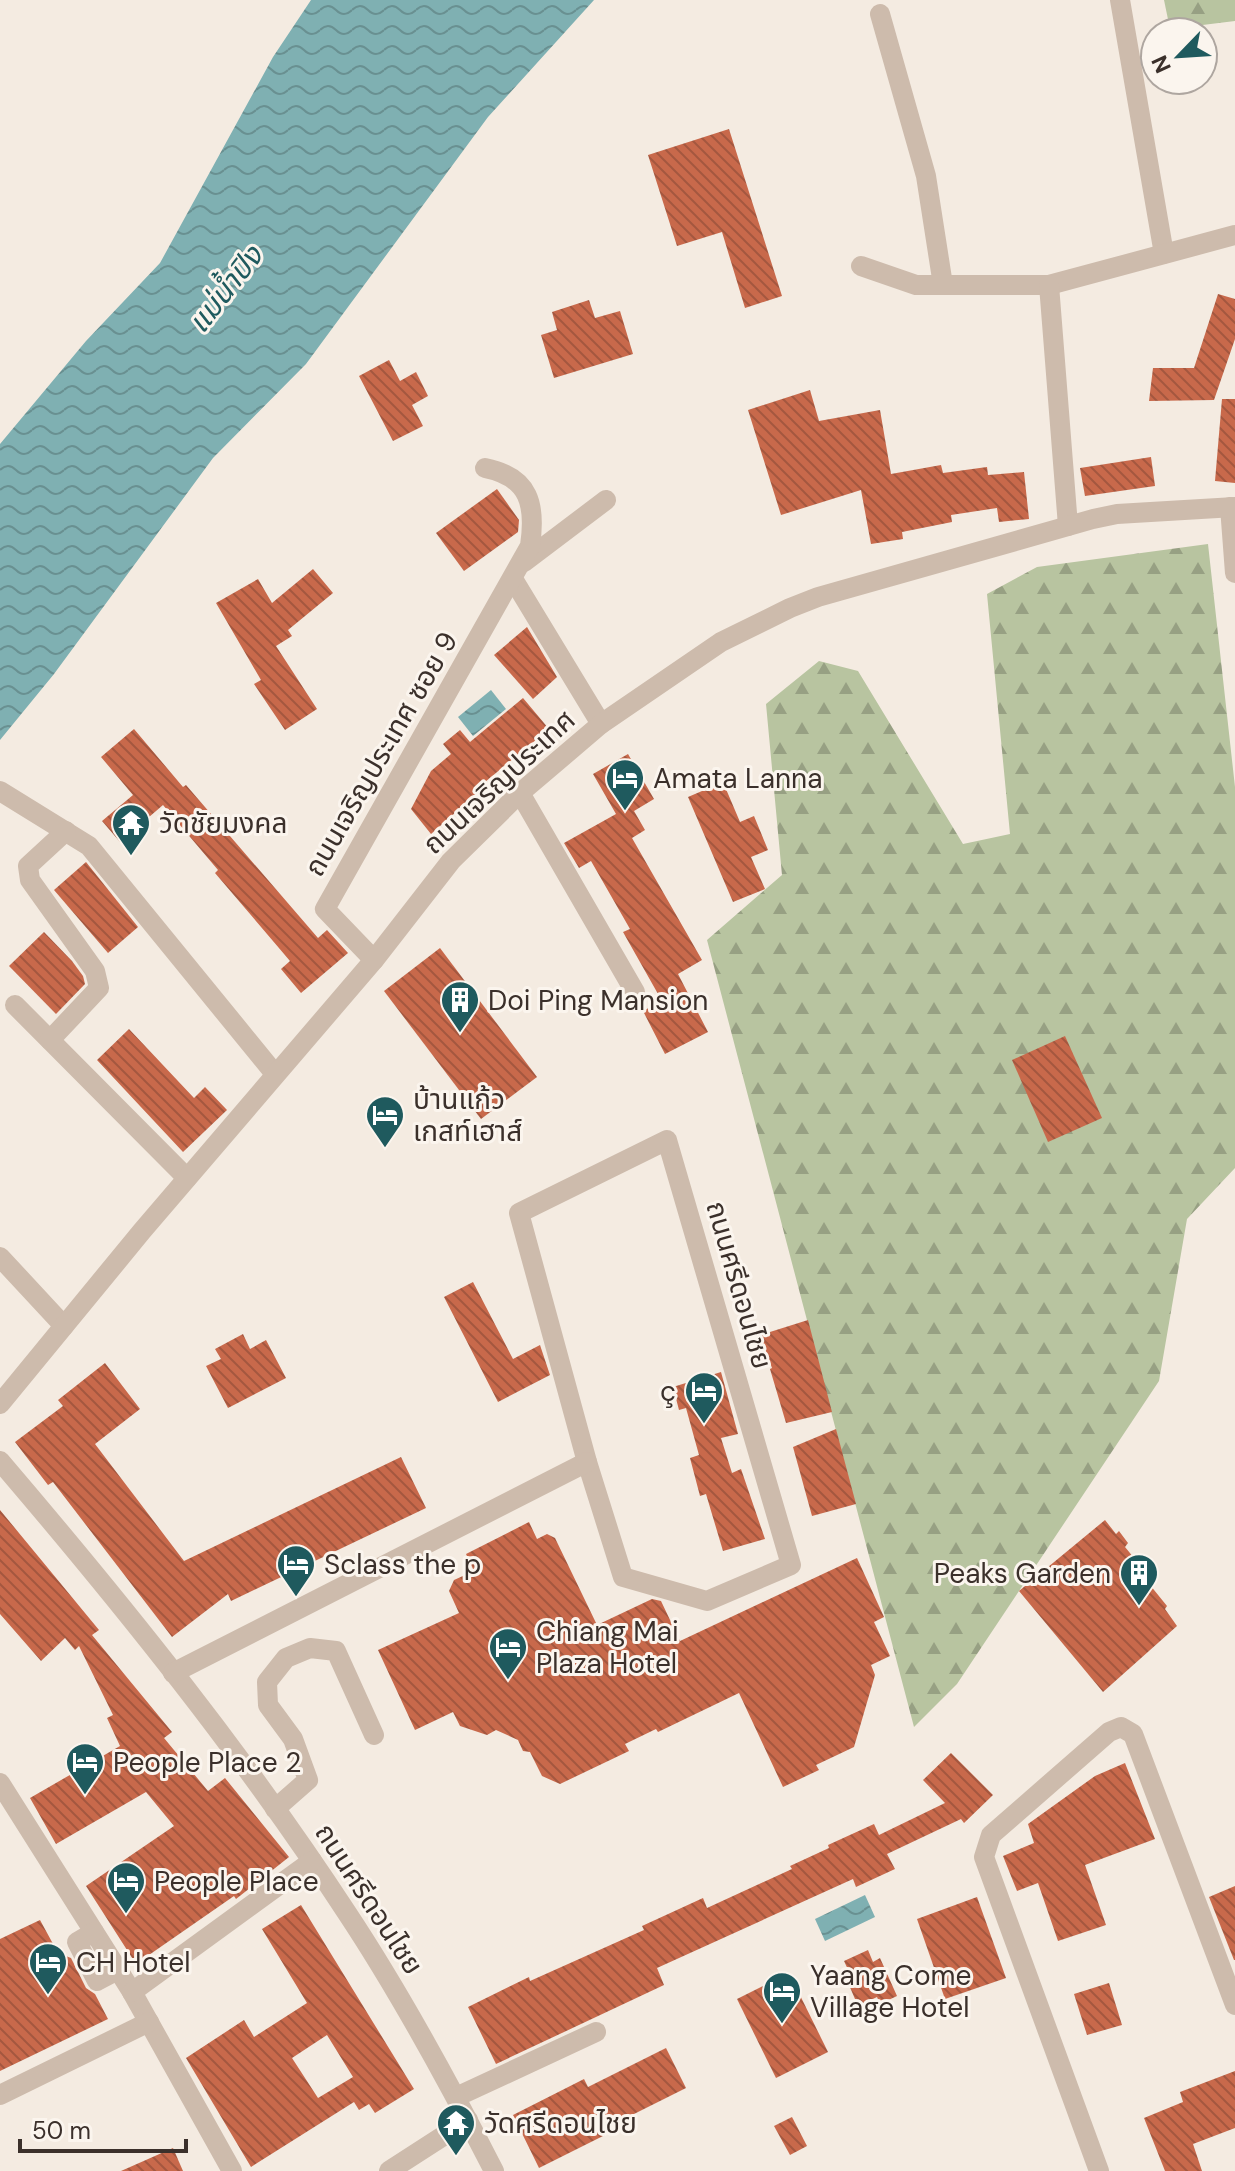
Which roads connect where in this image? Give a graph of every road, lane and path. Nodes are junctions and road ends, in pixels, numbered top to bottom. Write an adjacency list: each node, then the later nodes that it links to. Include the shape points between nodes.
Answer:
1 (1120, 0): 4 (street)
2 (880, 14): 6 (street, via 926,176)
3 (1235, 235): 4 (street)
4 (1164, 254): 7 (street)
5 (861, 266): 6 (street, via 916,285)
6 (943, 285): 7 (street)
7 (1049, 285): 11 (street)
8 (485, 468): 12 (street, via 503,472 531,503 530,546)
9 (606, 500): 12 (street)
10 (1232, 507): 11 (street, ถนนเจริญประเทศ, via 1117,514); 13 (street)
11 (1068, 526): 14 (street, ถนนเจริญประเทศ, via 790,608 721,642)
12 (517, 572): 14 (street); 18 (street, ถนนเจริญประเทศ ซอย 9, via 325,909)
13 (1235, 573)
14 (601, 724): 16 (street, ถนนเจริญประเทศ)
15 (0, 791): 17 (street)
16 (520, 793): 18 (street, ถนนเจริญประเทศ, via 451,861); 19 (street)
17 (66, 831): 21 (street, via 28,866 28,873 95,971 99,988); 22 (street, via 89,846)
18 (374, 960): 22 (street, ถนนเจริญประเทศ)
19 (635, 992)
20 (15, 1005): 21 (street)
21 (50, 1040): 23 (street)
22 (275, 1074): 23 (street, ถนนเจริญประเทศ)
23 (187, 1178): 25 (street, ถนนเจริญประเทศ)
24 (0, 1257): 25 (street)
25 (64, 1326): 26 (street, ถนนเจริญประเทศ)
26 (0, 1404)
27 (0, 1461): 29 (street, ถนนศรีดอนไชย)
28 (587, 1462): 28 (street, ถนนศรีดอนไชย, via 623,1577 707,1601 791,1565 667,1140 519,1213); 30 (street)
29 (7, 1477): 30 (street, ถนนศรีดอนไชย)
30 (173, 1673): 33 (street, ถนนศรีดอนไชย)
31 (374, 1735): 33 (street, via 336,1651 310,1648 286,1658 267,1682 268,1705 293,1739 308,1780)
32 (0, 1783): 35 (street)
33 (275, 1809): 34 (street, ถนนศรีดอนไชย)
34 (312, 1861): 35 (street); 40 (street, ถนนศรีดอนไชย, via 393,1985)
35 (132, 1992): 37 (street)
36 (1235, 2005): 45 (street, via 1133,1734 1121,1727 1109,1732 991,1835 984,1857)
37 (149, 2022): 39 (street); 42 (street)
38 (596, 2032): 40 (street)
39 (0, 2095)
40 (456, 2097): 41 (street, ถนนศรีดอนไชย)
41 (468, 2120): 43 (street); 44 (street, ถนนศรีดอนไชย)
42 (232, 2171)
43 (389, 2171)
44 (494, 2171)
45 (1099, 2171)

